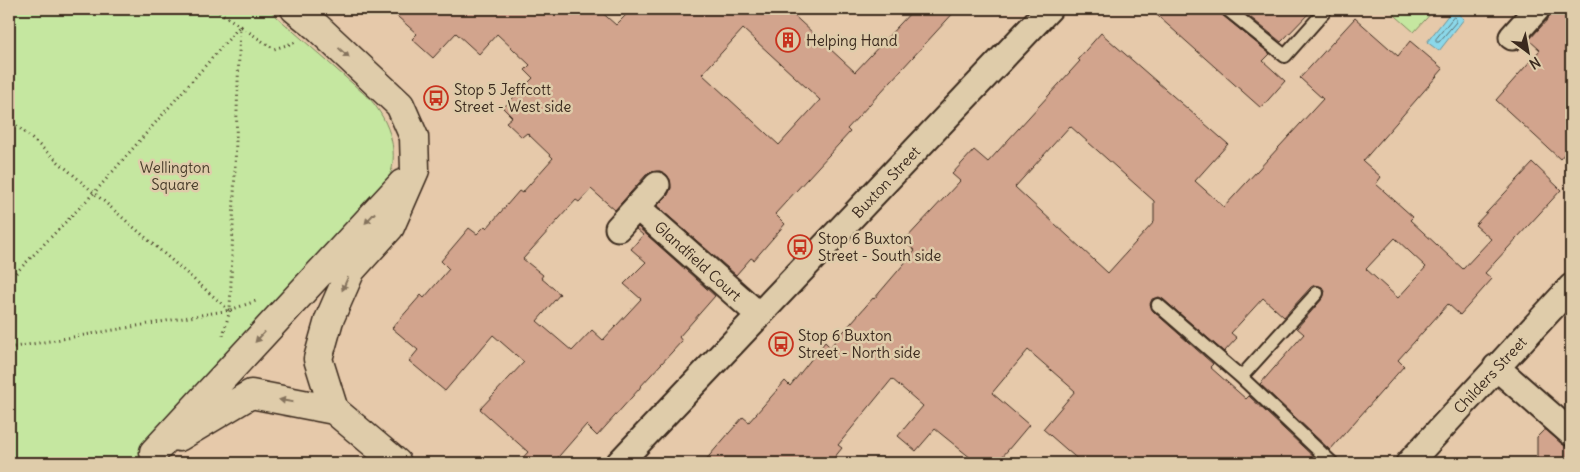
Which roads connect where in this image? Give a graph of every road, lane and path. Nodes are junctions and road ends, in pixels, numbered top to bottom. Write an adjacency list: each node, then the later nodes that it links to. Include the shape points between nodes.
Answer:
1 (215, 9): 7 (path)
2 (1049, 9): 20 (street, Buxton Street)
3 (1227, 9): 5 (lane, via 1285,56)
4 (1537, 9): 8 (street)
5 (1324, 12)
6 (306, 20): 7 (path, via 274,49); 10 (main road, one-way to 10, via 400,105 414,137)
7 (240, 26): 12 (path); 19 (path)
8 (1512, 36)
9 (9, 119): 12 (path)
10 (415, 170): 24 (main road, one-way to 24, via 390,227 351,270 329,320 318,359); 26 (main road, one-way to 26)
11 (657, 185): 13 (street)
12 (94, 193): 15 (path); 19 (path)
13 (637, 207): 14 (street); 20 (street, Glandfield Court)
14 (618, 228)
15 (9, 280)
16 (1571, 286): 22 (street, Childers Street)
17 (1318, 292): 23 (lane)
18 (1158, 305): 23 (lane)
19 (230, 310): 21 (path)
20 (759, 315): 28 (street, Buxton Street)
21 (9, 348)
22 (1496, 367): 25 (street); 30 (street, Childers Street)
23 (1240, 378): 29 (lane)
24 (334, 410): 26 (main road, one-way to 26, via 251,394); 27 (main road)
25 (1571, 434)
26 (149, 458)
27 (397, 463)
28 (619, 463)
29 (1332, 463)
30 (1409, 463)

